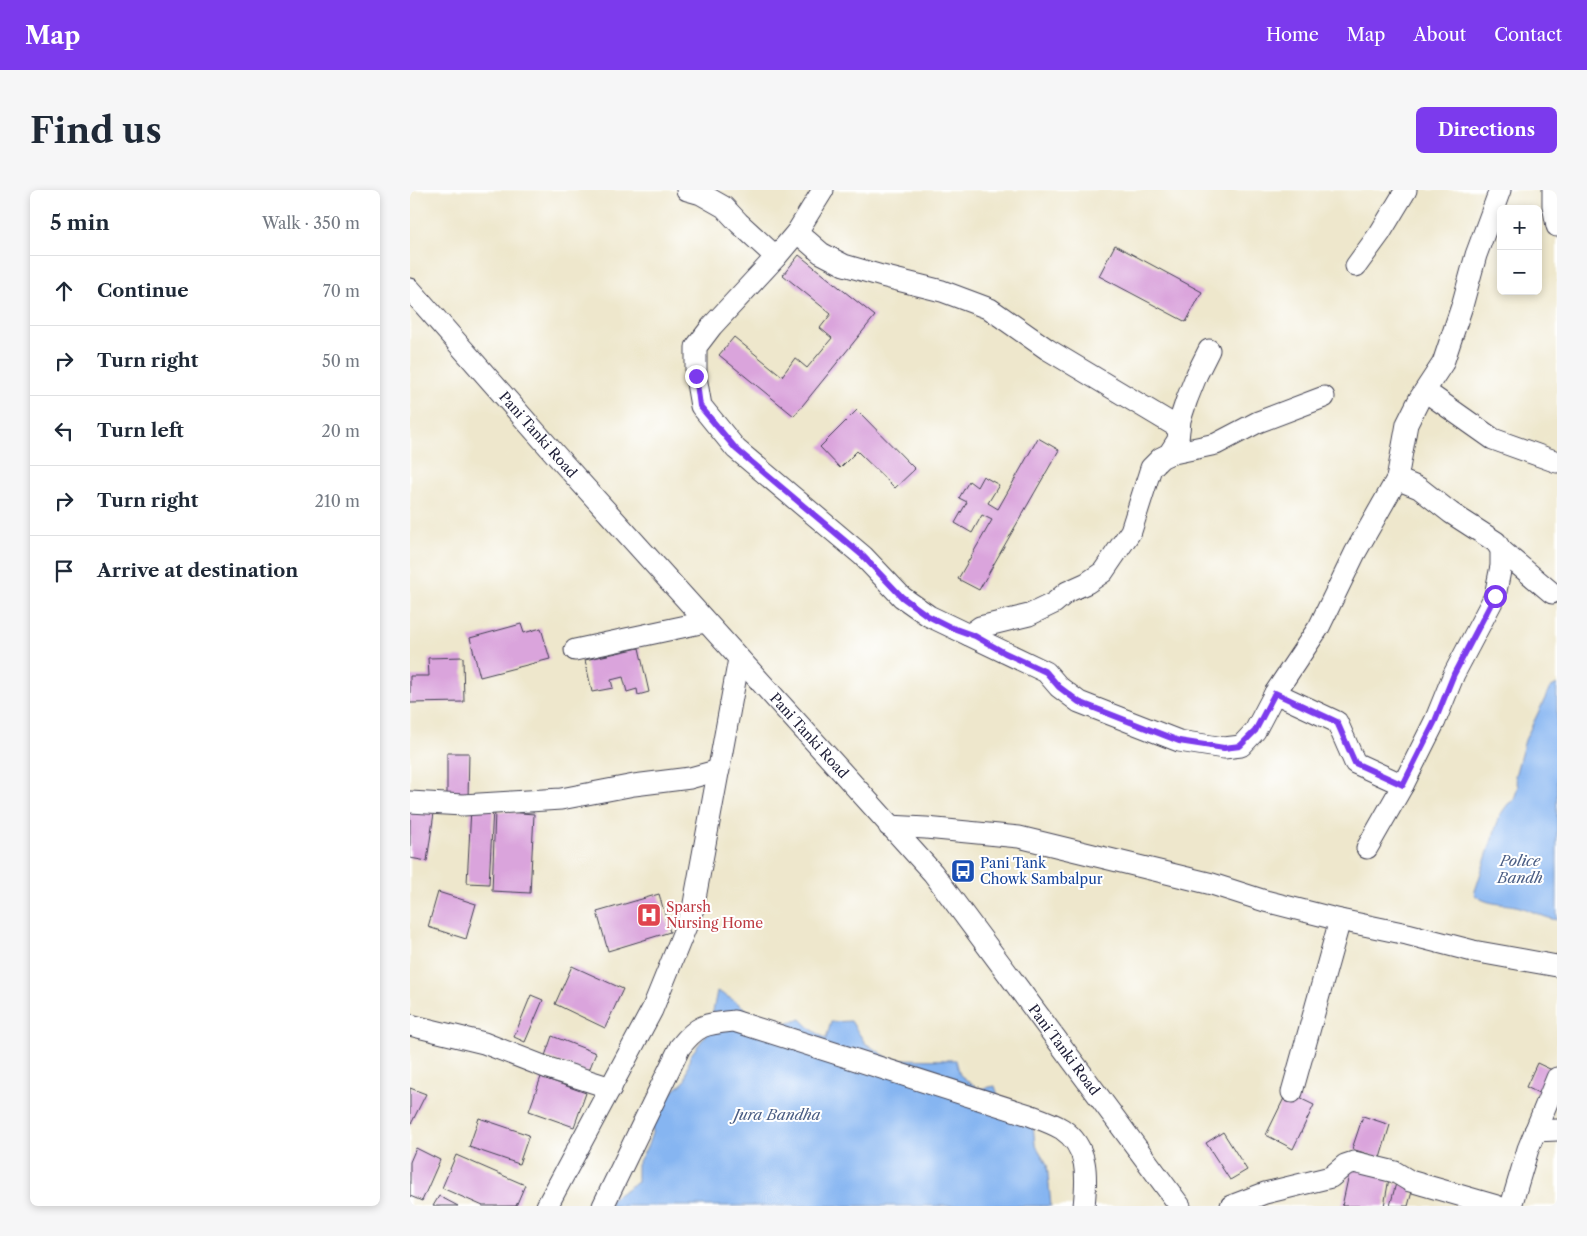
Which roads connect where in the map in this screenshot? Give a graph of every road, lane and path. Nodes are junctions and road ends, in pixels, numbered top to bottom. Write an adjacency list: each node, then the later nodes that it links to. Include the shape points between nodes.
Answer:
1 (823, 190): 7 (street)
2 (1406, 190): 9 (street)
3 (1500, 190): 12 (street, via 1443,363)
4 (1553, 190): 6 (street)
5 (696, 191): 8 (street, via 724,207)
6 (1557, 226)
7 (797, 232): 8 (street); 14 (street, via 821,253 844,265 942,291 990,309 1048,349)
8 (776, 257): 21 (street, via 696,347 700,406 736,449 863,556 902,597 928,616)
9 (1356, 266)
10 (410, 289): 20 (street, Pani Tanki Road)
11 (1209, 350): 14 (street, via 1197,374)
12 (1425, 390): 16 (street, via 1493,438); 17 (street, via 1405,430)
13 (1324, 397): 15 (street, via 1258,422 1216,444)
14 (1179, 428): 15 (street, via 1178,440)
15 (1169, 454): 21 (street, via 1151,468 1131,531 1103,572 1029,616 980,627)
16 (1557, 462)
17 (1396, 480): 18 (street, via 1419,488 1496,542); 24 (street, via 1319,627)
18 (1501, 550): 19 (street); 26 (street, via 1495,596 1454,674)
19 (1552, 593)
20 (705, 622): 22 (street); 23 (street, Pani Tanki Road)
21 (969, 635): 24 (street, via 1046,672 1079,702 1179,741 1224,748 1240,746 1255,731)
22 (575, 650)
23 (739, 659): 25 (street); 28 (street, Pani Tanki Road)
24 (1275, 693): 26 (street, via 1337,722 1355,763)
25 (718, 770): 27 (street, via 690,778 561,799 463,805); 34 (street, via 693,909 652,1010)
26 (1403, 785): 29 (street)
27 (410, 802)
28 (889, 826): 30 (street, via 1019,838 1212,884); 41 (street, Pani Tanki Road, via 932,873)
29 (1367, 848)
30 (1340, 920): 31 (street, via 1473,951); 35 (street)
31 (1557, 966)
32 (410, 1025): 34 (street, via 484,1043)
33 (1557, 1078): 37 (street)
34 (611, 1088): 38 (street)
35 (1292, 1092)
36 (1557, 1130): 37 (street)
37 (1536, 1132): 44 (street)
38 (547, 1206)
39 (603, 1206): 40 (street, via 680,1047 692,1032 711,1023 734,1021 1030,1115 1061,1128 1074,1139 1080,1151 1087,1176)
40 (1084, 1206)
41 (1180, 1206)
42 (1231, 1206): 43 (street, via 1264,1193 1331,1177 1345,1164 1354,1162)
43 (1497, 1206)
44 (1511, 1206)

